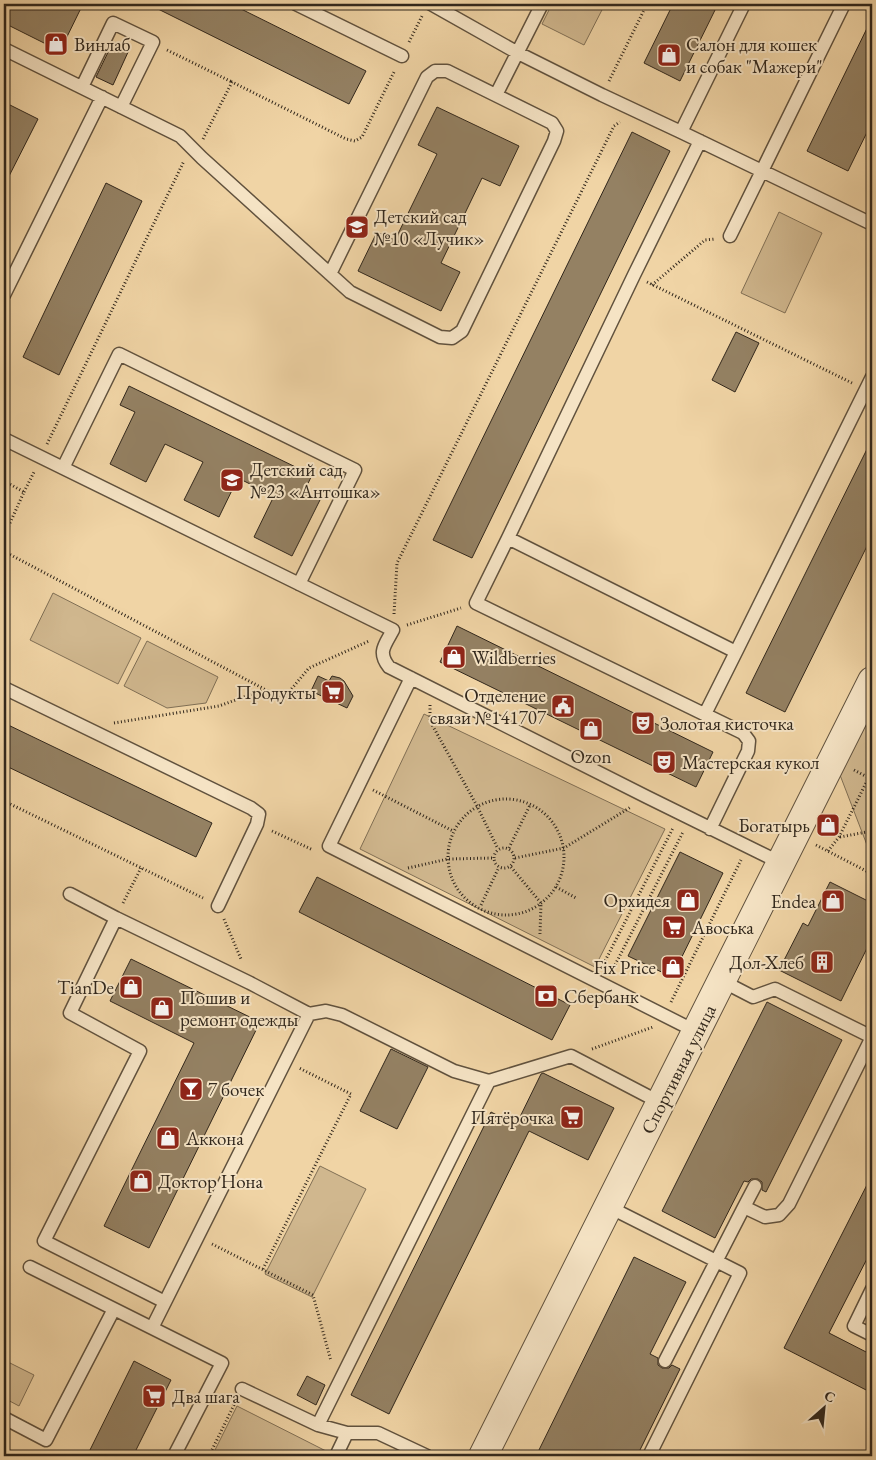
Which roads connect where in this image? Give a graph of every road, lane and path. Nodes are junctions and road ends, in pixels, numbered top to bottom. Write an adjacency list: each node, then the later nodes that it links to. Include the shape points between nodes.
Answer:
1 (296, 4): 10 (lane)
2 (542, 4): 9 (lane)
3 (647, 4): 14 (path)
4 (744, 4): 18 (lane)
5 (844, 4): 21 (lane)
6 (428, 8): 9 (lane); 10 (path)
7 (153, 42): 11 (path); 12 (lane, via 113,23); 16 (lane)
8 (4, 49): 12 (lane)
9 (518, 53): 13 (lane); 14 (lane)
10 (402, 56): 11 (path, via 362,137 355,141)
11 (232, 82): 20 (path, via 201,144)
12 (82, 88): 15 (lane)
13 (496, 95): 24 (lane, via 447,71 435,71 427,77); 24 (lane, via 552,123 557,131 462,331 452,338 440,337 350,292)
14 (602, 96): 17 (lane)
15 (102, 97): 16 (lane); 27 (lane)
16 (121, 107): 20 (lane, via 180,136)
17 (638, 113): 18 (lane); 39 (path, via 614,126 397,563)
18 (681, 132): 19 (lane)
19 (700, 141): 21 (lane); 25 (lane)
20 (192, 148): 24 (lane); 31 (path)
21 (762, 171): 22 (lane); 23 (lane)
22 (871, 221)
23 (730, 236): 26 (path, via 705,240)
24 (330, 274)
25 (634, 275): 26 (path); 35 (lane)
26 (652, 284): 29 (path)
27 (4, 295)
28 (872, 377): 29 (lane)
29 (866, 390): 40 (lane)
30 (4, 439): 31 (lane)
31 (41, 457): 32 (lane); 34 (path)
32 (63, 468): 37 (lane); 37 (lane, via 119,354 128,358 355,470)
33 (4, 481): 34 (path)
34 (24, 492): 36 (path)
35 (508, 538): 38 (lane); 40 (lane)
36 (4, 546): 45 (path, via 9,554)
37 (299, 584): 39 (lane)
38 (476, 603): 39 (path); 46 (lane)
39 (393, 630): 41 (lane, via 382,651 382,659); 45 (path, via 309,668 283,699)
40 (736, 652): 46 (lane)
41 (411, 678): 44 (lane); 51 (lane)
42 (872, 681): 72 (street, Спортивная улица)
43 (4, 688): 47 (lane)
44 (430, 688): 52 (lane); 55 (path, via 430,720)
45 (264, 690): 47 (path, via 219,706)
46 (705, 714): 58 (lane, via 743,733 749,741 748,751)
47 (84, 727): 57 (lane, via 251,808 259,814)
48 (853, 770): 50 (path)
49 (872, 771): 50 (path)
50 (869, 778): 61 (path)
51 (359, 783): 59 (path); 76 (lane, via 328,846)
52 (647, 797): 56 (lane); 66 (path)
53 (4, 801): 75 (path)
54 (530, 805): 55 (path, via 520,800 499,799); 65 (path); 66 (path, via 554,824)
55 (477, 806): 59 (path); 67 (path)
56 (685, 816): 58 (lane); 79 (path); 90 (path)
57 (257, 824): 64 (path); 84 (lane)
58 (710, 829): 63 (lane)
59 (453, 831): 71 (path)
60 (872, 831): 61 (path)
61 (839, 837): 68 (path)
62 (809, 841): 68 (path)
63 (748, 847): 72 (lane); 92 (path)
64 (307, 848)
65 (509, 848): 67 (path); 70 (path)
66 (564, 848): 70 (path); 78 (path, via 563,866)
67 (498, 850): 69 (path)
68 (828, 851): 77 (path)
69 (494, 858): 71 (path); 74 (path)
70 (515, 858): 73 (path)
71 (448, 859): 76 (path); 85 (path, via 458,890)
72 (781, 863): 88 (street, Спортивная улица)
73 (511, 866): 74 (path); 83 (path)
74 (499, 867): 85 (path)
75 (141, 868): 84 (path); 86 (path)
76 (383, 873): 87 (lane)
77 (872, 873)
78 (556, 887): 82 (path); 83 (path)
79 (653, 891): 81 (path); 90 (path)
80 (70, 894): 86 (lane)
81 (659, 894)
82 (576, 898)
83 (541, 903): 85 (path, via 526,912 511,915); 87 (path)
84 (218, 906): 89 (path)
85 (479, 909)
86 (116, 918): 89 (lane); 105 (lane, via 70,1013 140,1052 44,1241)
87 (540, 953): 90 (lane)
88 (722, 981): 92 (street, Спортивная улица); 99 (lane, via 752,997 775,989 872,1037 789,1204 779,1215 765,1217)
89 (250, 983): 91 (lane)
90 (600, 983): 92 (lane)
91 (309, 1014): 94 (lane); 95 (lane, via 326,1011 342,1015 454,1071)
92 (678, 1022): 93 (path); 96 (street, Спортивная улица)
93 (571, 1056): 95 (lane); 96 (lane)
94 (285, 1062): 100 (lane); 103 (path, via 351,1094)
95 (489, 1081): 110 (lane)
96 (661, 1103): 98 (street, Спортивная улица)
97 (755, 1186): 99 (lane)
98 (609, 1207): 101 (lane); 119 (street, Спортивная улица)
99 (744, 1207): 101 (lane)
100 (198, 1237): 103 (path); 105 (lane)
101 (717, 1262): 109 (lane); 120 (lane, via 740,1274)
102 (30, 1267): 106 (lane)
103 (263, 1269): 110 (path, via 313,1295)
104 (872, 1289): 108 (lane, via 854,1326)
105 (166, 1302): 107 (lane)
106 (114, 1309): 107 (lane); 112 (lane, via 46,1440)
107 (152, 1328): 115 (lane, via 222,1363)
108 (872, 1335)
109 (665, 1361)
110 (338, 1385): 113 (lane)
111 (242, 1390): 113 (lane); 116 (path)
112 (4, 1418)
113 (318, 1425): 114 (lane)
114 (347, 1433): 117 (lane); 118 (lane, via 378,1433)
115 (174, 1456)
116 (209, 1456)
117 (336, 1456)
118 (427, 1456)
119 (483, 1456)
120 (649, 1456)

